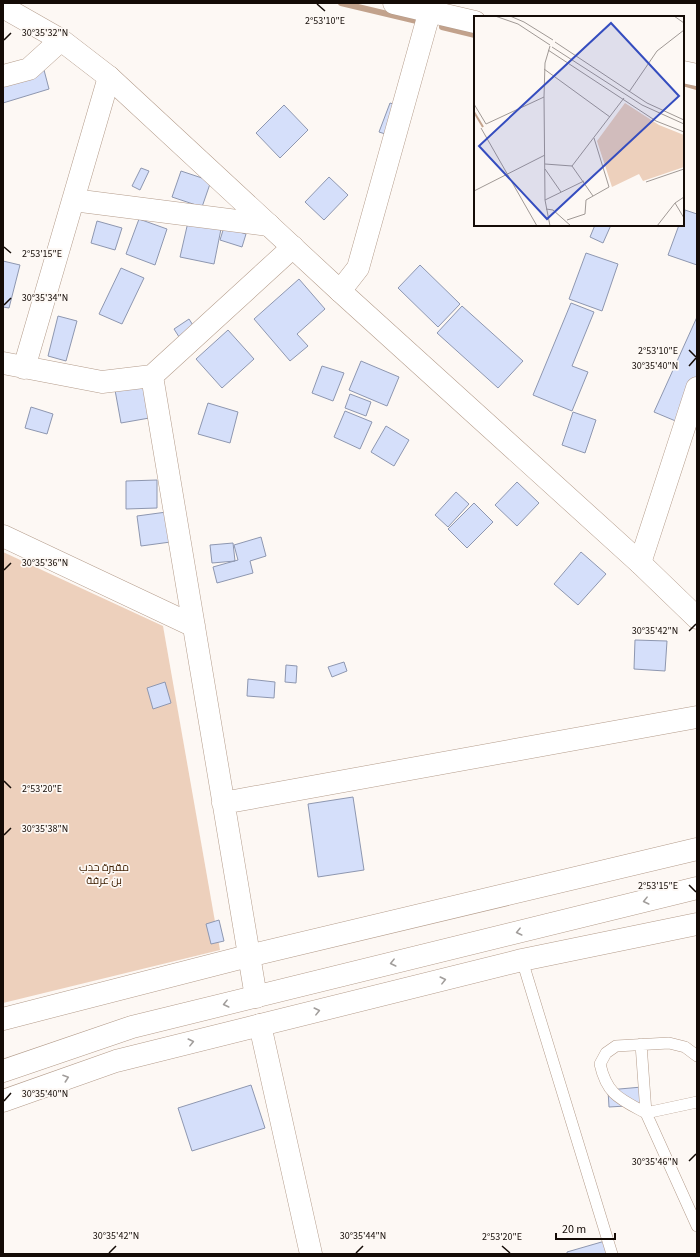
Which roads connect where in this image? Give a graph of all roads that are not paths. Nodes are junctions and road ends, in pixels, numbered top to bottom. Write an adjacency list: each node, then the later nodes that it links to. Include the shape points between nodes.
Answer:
1 (394, 3): 3 (street)
2 (3, 7): 5 (street)
3 (431, 7): 4 (street); 13 (street, via 358,268)
4 (474, 22)
5 (61, 40): 8 (street, via 29,69); 9 (street)
6 (684, 72): 7 (street)
7 (697, 75)
8 (3, 76)
9 (109, 77): 10 (street); 11 (street)
10 (73, 200): 11 (street); 14 (street)
11 (269, 225): 12 (street)
12 (293, 247): 13 (street); 15 (street)
13 (340, 291): 18 (street)
14 (13, 365): 15 (street, via 102,382)
15 (152, 376): 20 (street)
16 (697, 388): 18 (street)
17 (3, 536): 20 (street)
18 (640, 563): 19 (street)
19 (697, 618)
20 (194, 626): 22 (street)
21 (697, 717): 22 (street)
22 (223, 803): 26 (street)
23 (697, 849): 26 (street)
24 (697, 888): 28 (street, one-way to 28)
25 (697, 924): 27 (street)
26 (248, 956): 28 (street); 29 (street)
27 (522, 960): 30 (street, one-way to 27); 39 (lane)
28 (256, 997): 33 (street, one-way to 33, via 132,1028)
29 (3, 1019)
30 (260, 1025): 34 (street, one-way to 30, via 116,1061); 38 (street)
31 (641, 1044): 32 (lane, via 669,1043 685,1048); 36 (lane); 36 (lane, via 616,1046 606,1053 600,1064 604,1081 618,1098)
32 (697, 1056)
33 (3, 1071)
34 (3, 1101)
35 (697, 1102): 36 (lane)
36 (646, 1113): 37 (lane)
37 (697, 1226)
38 (311, 1254)
39 (612, 1254)

